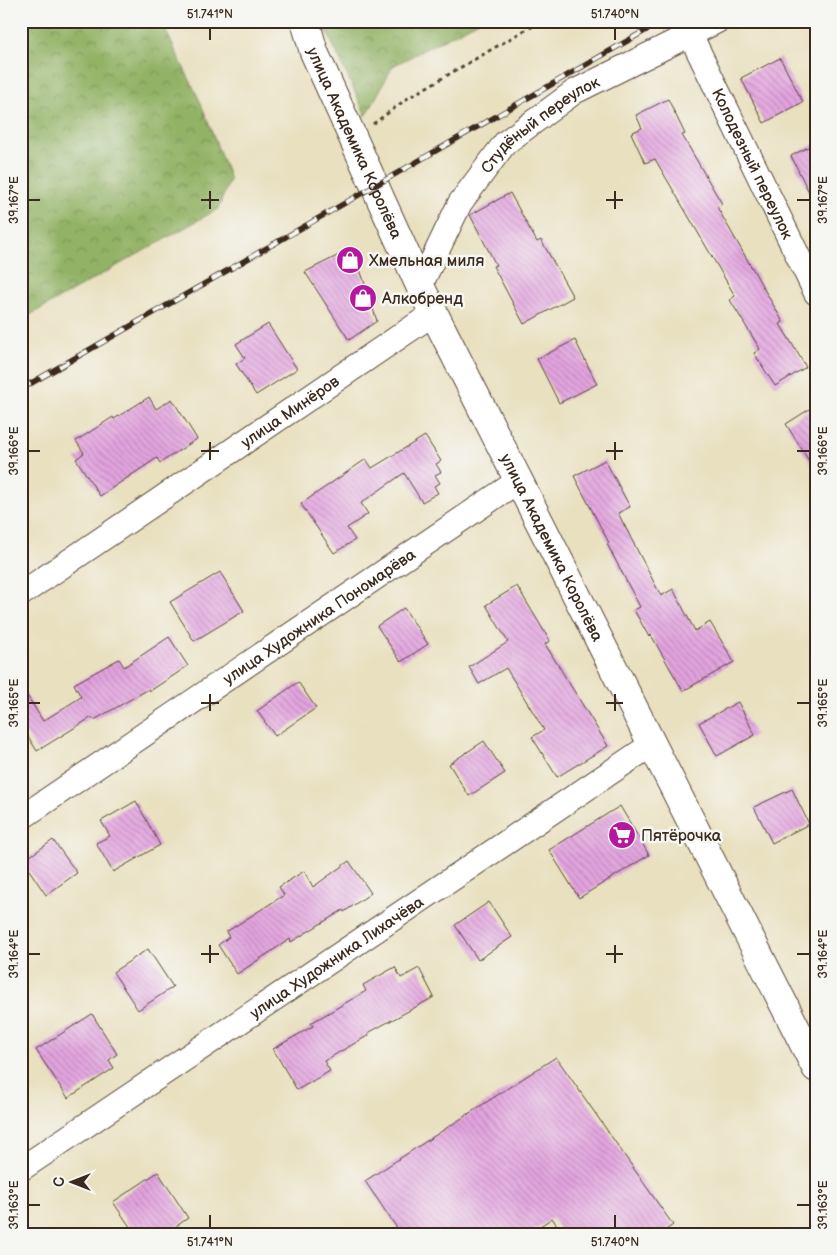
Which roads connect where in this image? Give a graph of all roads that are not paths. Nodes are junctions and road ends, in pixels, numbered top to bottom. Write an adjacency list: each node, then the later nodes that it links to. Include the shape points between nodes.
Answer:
1 (305, 21): 4 (street, улица Академика Королёва, via 314,52)
2 (717, 21): 3 (street, Студёный переулок)
3 (690, 34): 4 (street, Студёный переулок, via 574,92 505,143 460,203); 5 (street, Колодезный переулок)
4 (420, 286): 6 (street, улица Академика Королёва)
5 (816, 293)
6 (434, 313): 7 (street, улица Академика Королёва); 8 (street, улица Минёров)
7 (518, 480): 9 (street, улица Академика Королёва); 10 (street, улица Художника Пономарёва)
8 (21, 594)
9 (651, 745): 11 (street, улица Академика Королёва); 12 (street, улица Художника Лихачёва)
10 (21, 818)
11 (816, 1068)
12 (21, 1169)

